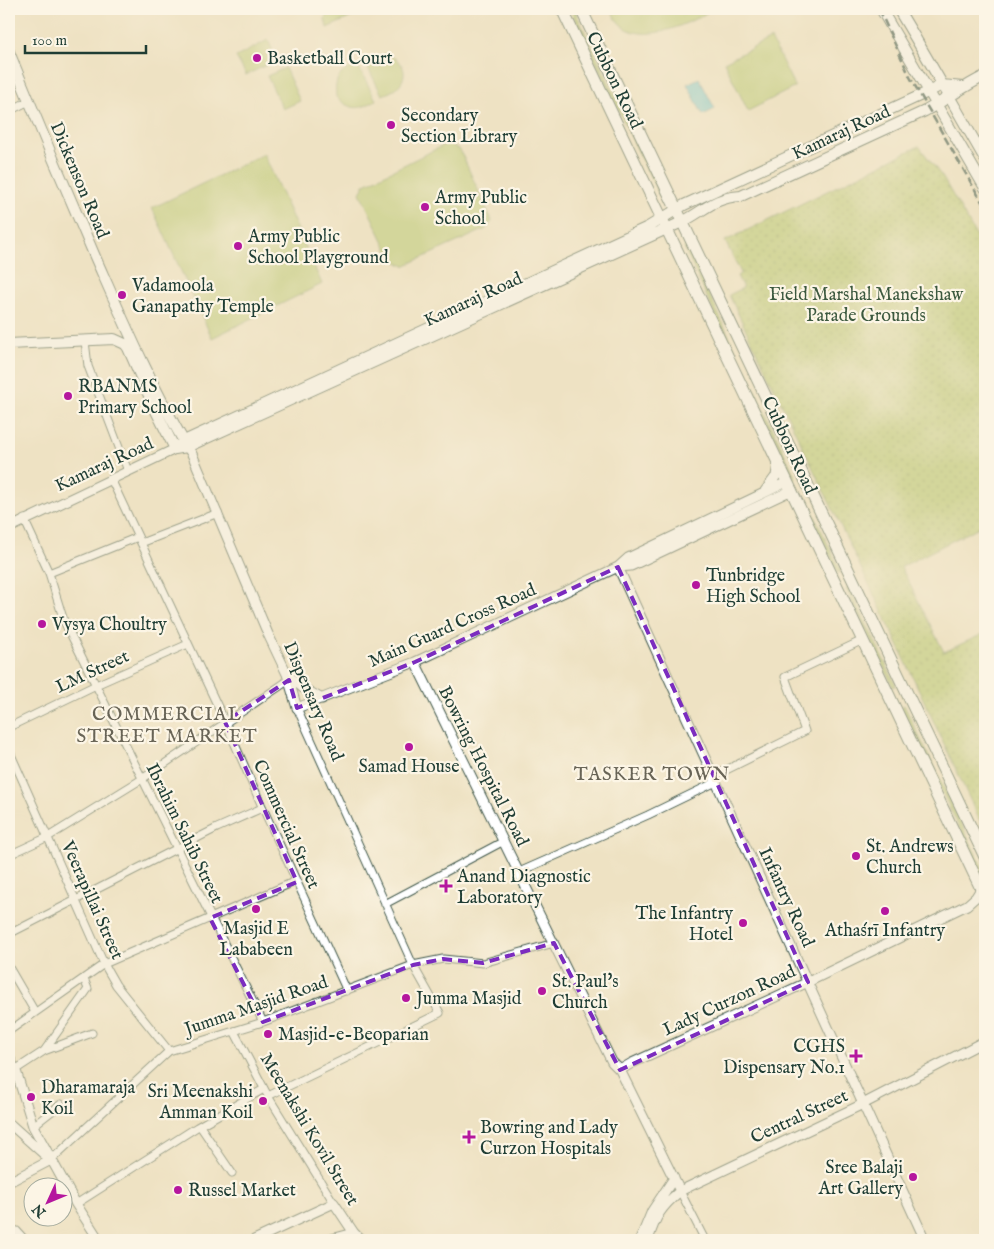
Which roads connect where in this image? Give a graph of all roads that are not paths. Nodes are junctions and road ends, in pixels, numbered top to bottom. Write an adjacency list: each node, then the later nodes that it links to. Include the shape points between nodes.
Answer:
1 (562, 9): 20 (main road, Cubbon Road)
2 (581, 9): 18 (main road, Cubbon Road)
3 (881, 9): 9 (main road)
4 (898, 9): 7 (main road)
5 (9, 52): 11 (main road, Dickenson Road)
6 (985, 76): 8 (main road, Kamaraj Road)
7 (942, 86): 8 (main road); 9 (main road, Kamaraj Road); 10 (main road)
8 (963, 87): 10 (main road, Kamaraj Road)
9 (930, 91): 12 (main road); 14 (main road, Kamaraj Road)
10 (950, 98): 12 (main road, Kamaraj Road); 16 (main road)
11 (29, 101): 13 (street); 21 (main road, Dickenson Road)
12 (937, 105): 15 (main road, Kamaraj Road); 17 (main road)
13 (9, 111)
14 (827, 139): 15 (main road); 18 (main road, Kamaraj Road)
15 (834, 154): 19 (main road, Kamaraj Road, via 741,196 717,201)
16 (985, 159)
17 (985, 188)
18 (676, 209): 19 (main road, Cubbon Road); 20 (main road, Kamaraj Road)
19 (682, 222): 20 (main road, Kamaraj Road); 25 (main road, Cubbon Road)
20 (664, 223): 26 (main road, Cubbon Road); 27 (main road, Kamaraj Road)
21 (123, 320): 22 (main road, via 122,332); 27 (main road, Dickenson Road)
22 (114, 339): 23 (main road); 28 (main road, via 128,348)
23 (85, 341): 24 (main road); 30 (street, via 88,366)
24 (9, 344)
25 (747, 357): 26 (main road); 40 (main road, Cubbon Road)
26 (732, 363): 29 (main road, Cubbon Road)
27 (186, 444): 28 (main road, Kamaraj Road); 34 (street, Dispensary Road)
28 (175, 449): 30 (street, Kamaraj Road)
29 (778, 462): 32 (main road, Cubbon Road); 33 (street, via 776,476)
30 (128, 472): 31 (street, Kamaraj Road)
31 (111, 479): 35 (street, Kamaraj Road); 37 (street, Commercial Street)
32 (790, 486): 33 (street, Main Guard Cross Road); 38 (street, Main Guard Cross Road, via 631,566); 41 (main road, Cubbon Road)
33 (763, 493): 38 (street, Main Guard Cross Road, via 628,558)
34 (218, 513): 37 (street); 45 (street, Dispensary Road)
35 (24, 519): 36 (street, Kamaraj Road); 39 (street, Ibrahim Sahib Street)
36 (9, 528)
37 (139, 540): 39 (street); 43 (street, Commercial Street)
38 (618, 567): 44 (street, Main Guard Cross Road); 55 (street, Infantry Road)
39 (49, 573): 46 (street, Ibrahim Sahib Street, via 64,621)
40 (850, 575): 41 (main road); 47 (main road, Cubbon Road)
41 (834, 582): 42 (main road, Cubbon Road)
42 (863, 640): 49 (main road, Cubbon Road); 55 (street, via 785,677 805,731)
43 (188, 644): 46 (street, LM Street); 51 (street, Commercial Street)
44 (414, 662): 48 (street, Main Guard Cross Road); 58 (street, Bowring Hospital Road)
45 (288, 677): 48 (street); 50 (street, Dispensary Road); 51 (street)
46 (96, 685): 52 (street, LM Street); 54 (street, Ibrahim Sahib Street)
47 (908, 695): 49 (main road); 61 (main road, Cubbon Road)
48 (322, 699): 50 (street, Main Guard Cross Road)
49 (892, 702): 64 (main road, Cubbon Road)
50 (297, 708): 66 (street, Dispensary Road)
51 (225, 722): 54 (street); 56 (street, Commercial Street)
52 (9, 727)
53 (9, 750): 57 (street, Veerapillai Street)
54 (142, 779): 57 (street); 59 (street, Ibrahim Sahib Street)
55 (715, 779): 62 (street, via 648,815); 74 (street, Infantry Road)
56 (262, 808): 59 (street); 63 (street, Commercial Street)
57 (48, 837): 60 (street); 65 (street, Veerapillai Street)
58 (504, 842): 62 (street, Bowring Hospital Road); 66 (street)
59 (176, 848): 65 (street); 67 (street, Ibrahim Sahib Street)
60 (9, 855)
61 (985, 857)
62 (519, 872): 69 (street, Bowring Hospital Road)
63 (296, 881): 67 (street); 75 (street, Commercial Street)
64 (983, 893): 74 (street, Lady Curzon Road, via 967,905)
65 (75, 900): 68 (street); 70 (street, Veerapillai Street)
66 (385, 904): 71 (street, Dispensary Road)
67 (210, 918): 70 (street); 77 (street, Ibrahim Sahib Street)
68 (9, 934)
69 (554, 943): 71 (street, Jumma Masjid Road, via 483,963 443,959); 86 (street, Bowring Hospital Road, via 612,1062)
70 (104, 964): 73 (street); 83 (street, Veerapillai Street, via 116,985)
71 (413, 965): 75 (street, Jumma Masjid Road); 87 (street, Dispensary Road, via 440,1013)
72 (9, 970): 76 (street)
73 (84, 979): 76 (street); 82 (street, via 88,989)
74 (808, 982): 86 (street, Lady Curzon Road); 89 (street, Infantry Road)
75 (347, 991): 77 (street, Jumma Masjid Road)
76 (35, 1012): 78 (street)
77 (263, 1022): 79 (street, Jumma Masjid Road)
78 (9, 1031)
79 (234, 1031): 83 (street, Jumma Masjid Road); 87 (street, Meenakshi Kovil Street)
80 (92, 1033): 82 (street)
81 (985, 1041): 89 (street, Central Street)
82 (44, 1051): 85 (street)
83 (169, 1051): 93 (street, Jumma Masjid Road)
84 (9, 1057): 85 (street)
85 (15, 1070): 91 (street)
86 (620, 1070): 95 (street, Bowring Hospital Road)
87 (266, 1092): 92 (street); 98 (street, Meenakshi Kovil Street)
88 (61, 1104): 91 (street)
89 (863, 1104): 97 (street, Central Street); 110 (street, Infantry Road)
90 (9, 1123): 93 (street)
91 (33, 1126): 93 (street)
92 (200, 1126): 94 (street); 99 (street)
93 (51, 1160): 96 (street, Jumma Masjid Road); 99 (street)
94 (232, 1173)
95 (674, 1178): 97 (street, Bowring Hospital Road); 107 (street, via 652,1211)
96 (9, 1182)
97 (680, 1191): 108 (street, Central Street, via 656,1216); 109 (street)
98 (334, 1202): 100 (street, Meenakshi Kovil Street); 104 (street)
99 (76, 1204): 103 (street)
100 (354, 1233): 105 (street); 106 (street, Meenakshi Kovil Street)
101 (9, 1237): 102 (street, via 17,1231)
102 (26, 1240)
103 (99, 1240)
104 (254, 1240)
105 (328, 1240)
106 (362, 1240)
107 (640, 1240)
108 (648, 1240)
109 (704, 1240)
110 (925, 1240)

